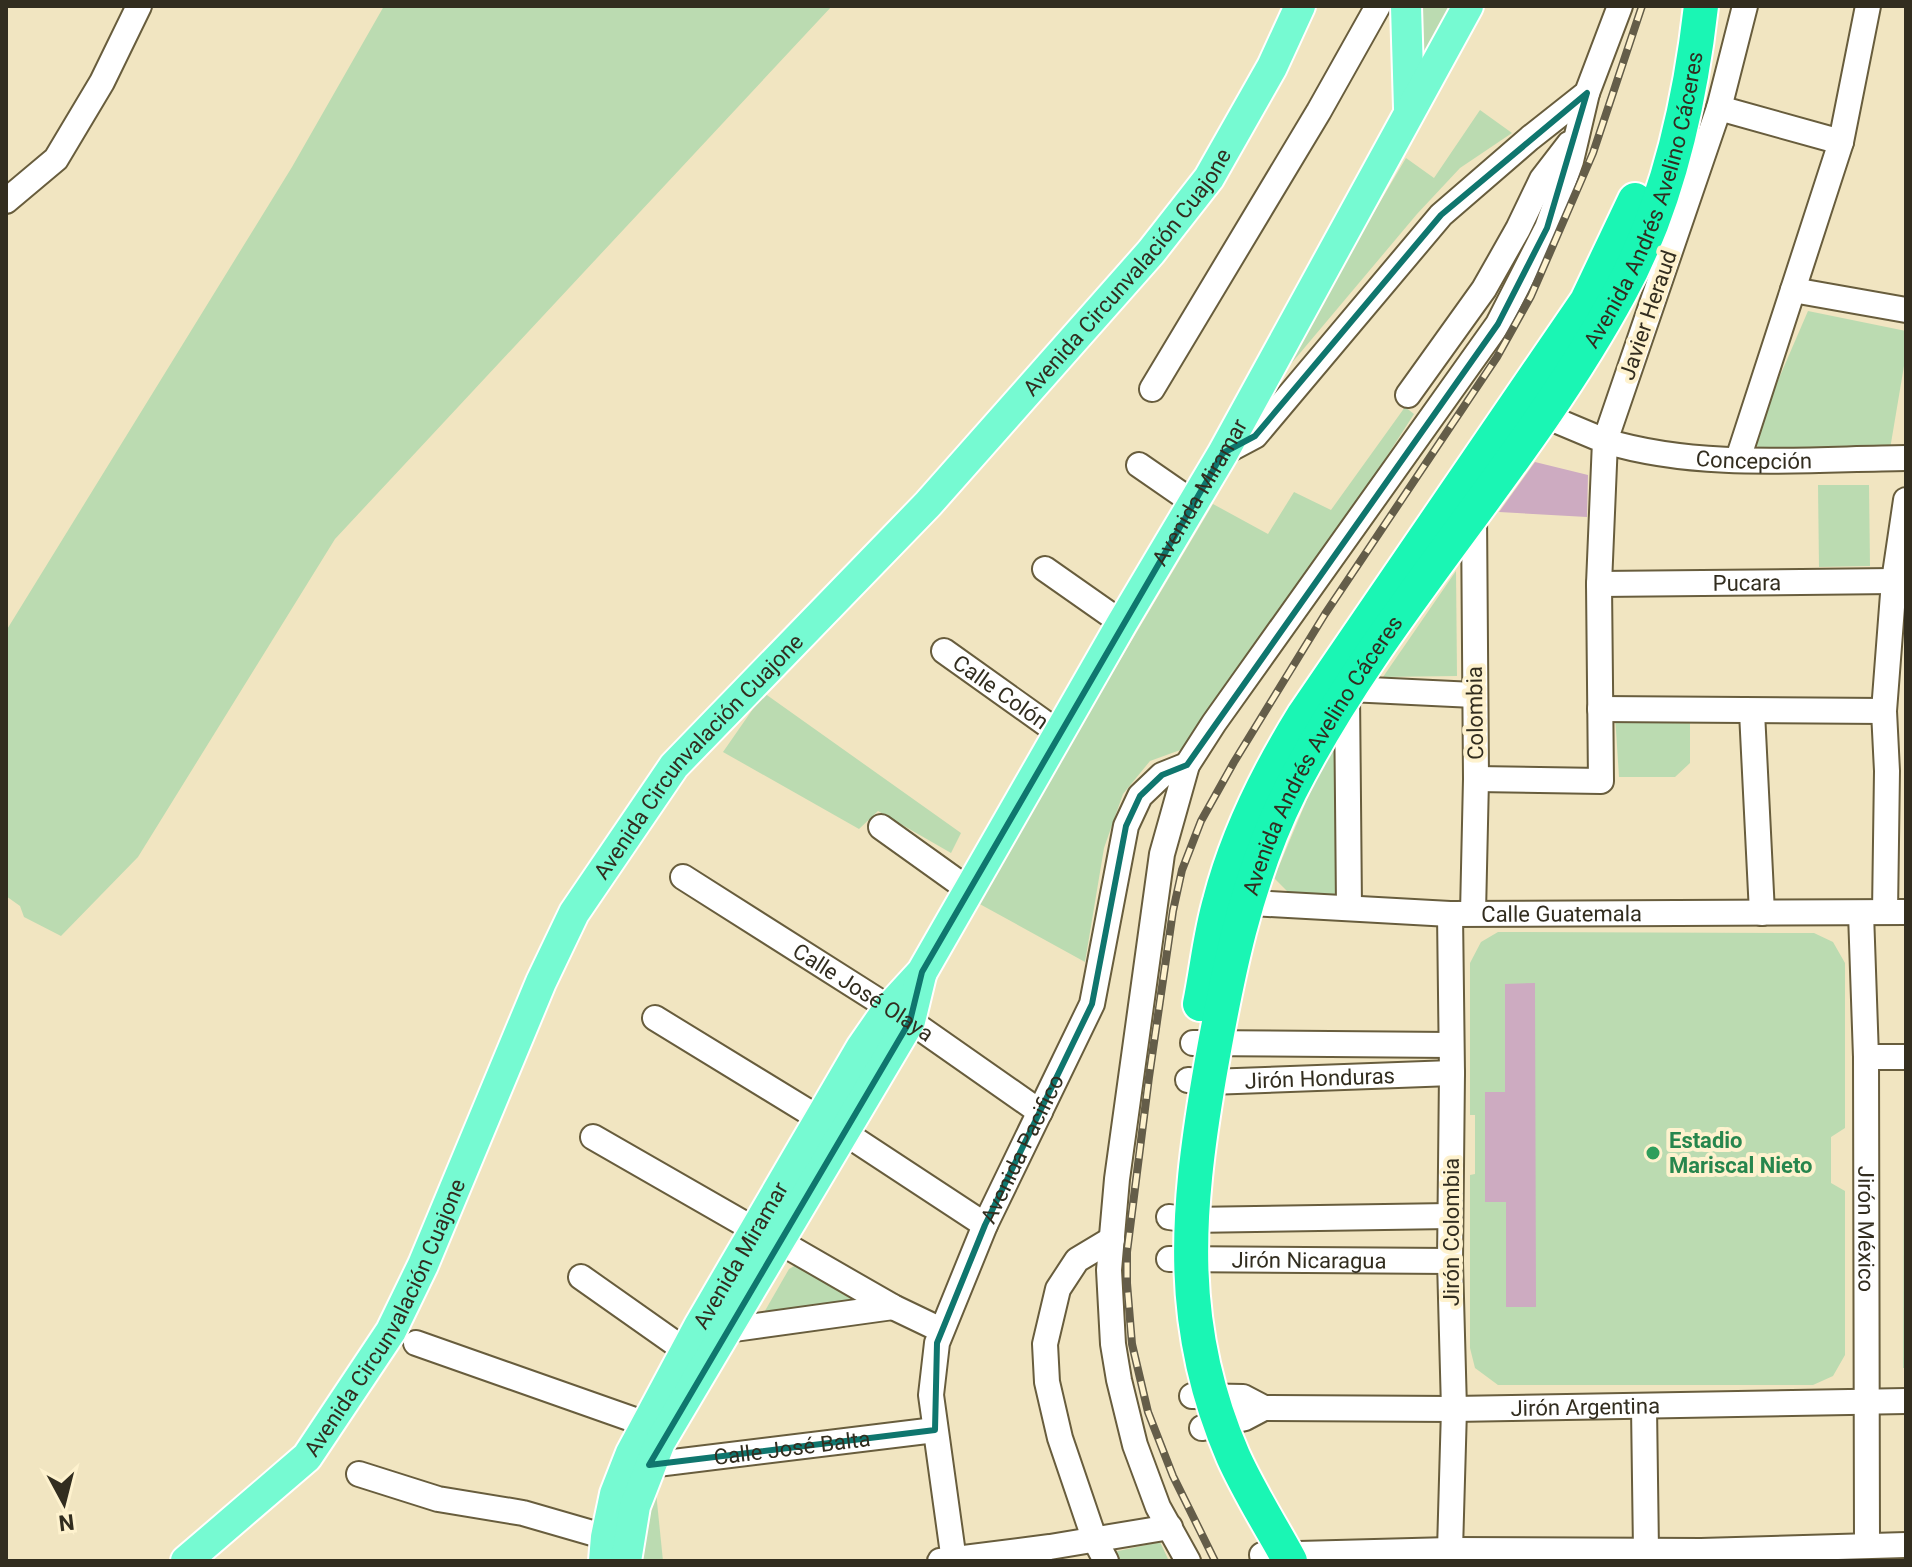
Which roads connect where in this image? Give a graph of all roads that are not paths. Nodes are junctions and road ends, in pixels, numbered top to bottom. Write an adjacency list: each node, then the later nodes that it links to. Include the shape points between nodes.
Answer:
1 (139, 6): 16 (street, via 56,159)
2 (1300, 6): 96 (main road, Avenida Circunvalación Cuajone, via 1209,178 1151,252 928,504 674,766 574,913 391,1331 307,1457)
3 (1378, 6): 19 (street)
4 (1406, 6): 13 (main road)
5 (1468, 6): 13 (main road, Avenida Miramar)
6 (1620, 6): 11 (street)
7 (1677, 6): 21 (highway, Avenida Andrés Avelino Cáceres, via 1675,65 1640,190)
8 (1701, 6): 21 (highway, Avenida Andrés Avelino Cáceres, via 1674,154 1622,289)
9 (1745, 6): 12 (street, Javier Heraud)
10 (1868, 6): 15 (street)
11 (1587, 93): 14 (street); 23 (street, via 1441,215 1255,436)
12 (1719, 108): 15 (street); 22 (street, Javier Heraud)
13 (1409, 110): 23 (main road, Avenida Miramar)
14 (1578, 132): 20 (street, via 1542,179 1484,289); 42 (street, via 1547,228 1498,324)
15 (1841, 142): 17 (street)
16 (6, 201)
17 (1793, 290): 18 (street); 25 (street)
18 (1906, 310)
19 (1152, 389)
20 (1408, 395)
21 (1530, 410): 22 (street, Concepción); 29 (highway, Avenida Andrés Avelino Cáceres); 48 (highway, Avenida Andrés Avelino Cáceres, via 1304,715 1238,845)
22 (1605, 441): 25 (street, Concepción, via 1638,451); 32 (street, Javier Heraud)
23 (1223, 453): 28 (main road, Avenida Miramar)
24 (1906, 458): 25 (street, Concepción)
25 (1738, 459)
26 (1139, 465): 28 (street)
27 (1906, 500): 31 (street, Jirón México)
28 (1194, 503): 33 (main road, Avenida Miramar)
29 (1474, 513): 36 (highway, Avenida Andrés Avelino Cáceres); 37 (street, Colombia)
30 (1045, 569): 33 (street)
31 (1894, 581): 32 (street, Pucara); 34 (street, Jirón México)
32 (1599, 584): 38 (street, Javier Heraud)
33 (1122, 623): 41 (main road, Avenida Miramar)
34 (1898, 639): 39 (street, Jirón México)
35 (944, 651): 41 (street, Calle Colón)
36 (1348, 690): 37 (street); 48 (highway, Avenida Andrés Avelino Cáceres); 49 (street)
37 (1474, 695): 44 (street, Colombia)
38 (1600, 709): 40 (street); 44 (street, Javier Heraud, via 1601,781)
39 (1884, 711): 40 (street); 43 (street, Jirón México)
40 (1752, 712): 52 (street)
41 (1059, 733): 47 (main road, Avenida Miramar)
42 (1187, 765): 61 (street, Avenida Pacifico, via 1162,775 1140,796 1126,826 1092,1004); 68 (street, via 1162,854)
43 (1896, 771): 50 (street, Jirón México)
44 (1476, 779): 51 (street, Colombia)
45 (881, 827): 47 (street)
46 (683, 877): 53 (street, Calle José Olaya)
47 (969, 890): 53 (main road, Avenida Miramar)
48 (1233, 902): 49 (street, Calle Guatemala); 55 (highway, Avenida Andrés Avelino Cáceres)
49 (1349, 907): 51 (street, Calle Guatemala)
50 (1884, 912): 52 (street, Calle Guatemala); 57 (street, Jirón México)
51 (1462, 913): 52 (street, Calle Guatemala); 56 (street, Jirón Colombia)
52 (1762, 913)
53 (899, 1015): 61 (street, Calle José Olaya); 62 (main road, Avenida Miramar)
54 (655, 1018): 62 (street)
55 (1204, 1044): 56 (street, Jirón Honduras); 60 (highway, Avenida Andrés Avelino Cáceres)
56 (1451, 1045): 59 (street, Jirón Colombia)
57 (1866, 1057): 58 (street); 77 (street, Jirón México)
58 (1906, 1057)
59 (1452, 1073): 60 (street, Jirón Honduras); 64 (street, Jirón Colombia)
60 (1199, 1081): 65 (highway, Avenida Andrés Avelino Cáceres)
61 (1040, 1112): 66 (street, Avenida Pacifico)
62 (832, 1126): 66 (street); 67 (main road, Avenida Miramar)
63 (593, 1137): 67 (street)
64 (1450, 1216): 65 (street, Jirón Nicaragua); 70 (street, Jirón Colombia)
65 (1180, 1218): 69 (highway, Avenida Andrés Avelino Cáceres)
66 (985, 1225): 74 (street, Avenida Pacifico)
67 (768, 1236): 72 (street); 73 (main road, Avenida Miramar); 76 (main road, Avenida Miramar)
68 (1112, 1239): 86 (street, via 1110,1307 1119,1380 1138,1455); 87 (street, via 1077,1260 1058,1289 1045,1344 1047,1382 1060,1438)
69 (1179, 1260): 70 (street, Jirón Nicaragua); 81 (highway, Avenida Andrés Avelino Cáceres, via 1195,1319)
70 (1450, 1261): 80 (street, Jirón Colombia)
71 (581, 1277): 76 (street)
72 (893, 1307): 73 (street); 74 (street)
73 (727, 1330): 84 (main road, Avenida Miramar)
74 (941, 1330): 83 (street, Avenida Pacifico, via 932,1376)
75 (416, 1343): 82 (street)
76 (686, 1351): 82 (main road, Avenida Miramar)
77 (1866, 1401): 78 (street, Jirón Argentina); 79 (street, Jirón Argentina); 89 (street, Jirón México)
78 (1906, 1401)
79 (1644, 1407): 80 (street, Jirón Argentina); 92 (street)
80 (1454, 1409): 81 (street, Jirón Argentina, via 1264,1408 1245,1418); 91 (street, Jirón Colombia)
81 (1206, 1411): 93 (highway, Avenida Andrés Avelino Cáceres, via 1249,1489)
82 (646, 1424): 90 (main road, Avenida Miramar, via 622,1473)
83 (935, 1430): 84 (street, Calle José Balta); 95 (street, Avenida Pacifico)
84 (649, 1465): 97 (main road, Avenida Miramar, via 635,1506)
85 (359, 1474): 90 (street, via 438,1499 523,1513)
86 (1170, 1527): 87 (street); 99 (street)
87 (1094, 1538): 95 (street); 98 (street)
88 (1906, 1545): 89 (street)
89 (1867, 1546): 94 (street)
90 (605, 1549)
91 (1450, 1550): 92 (street); 93 (street)
92 (1646, 1551): 94 (street)
93 (1276, 1558)
94 (1697, 1558)
95 (949, 1560)
96 (186, 1561)
97 (626, 1561)
98 (1106, 1561)
99 (1188, 1561)

